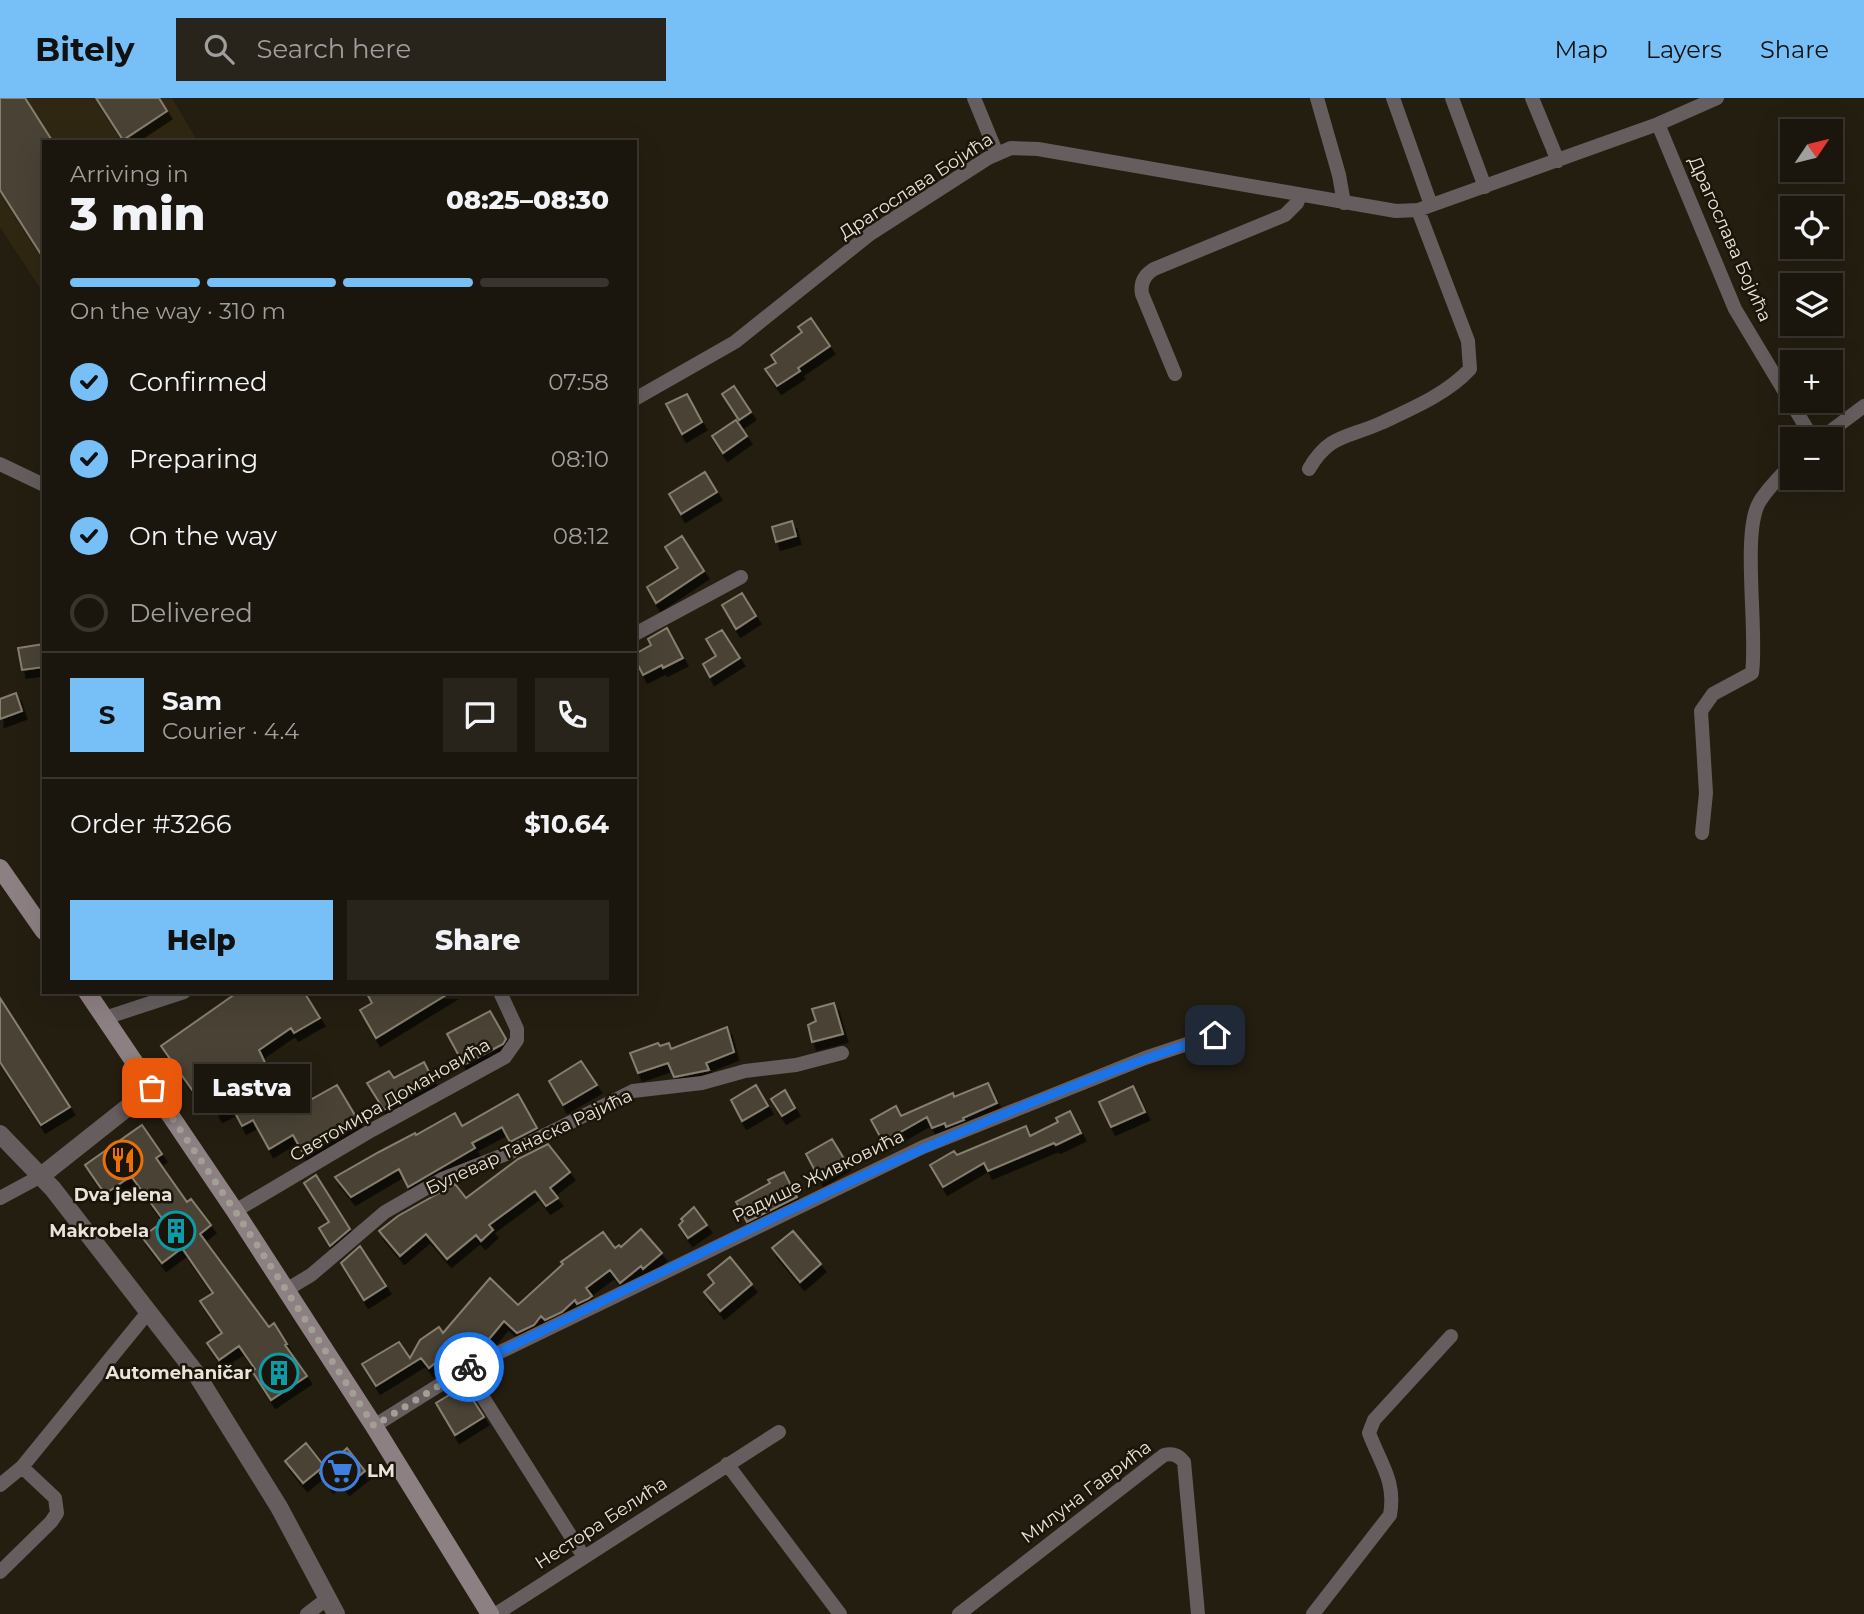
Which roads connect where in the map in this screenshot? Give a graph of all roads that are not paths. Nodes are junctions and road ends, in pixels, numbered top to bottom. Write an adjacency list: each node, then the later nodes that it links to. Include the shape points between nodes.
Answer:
1 (974, 98): 9 (street)
2 (1317, 98): 13 (street)
3 (1393, 98): 14 (street)
4 (1452, 98): 11 (street)
5 (1532, 98): 10 (street)
6 (1717, 98): 7 (street, Драгослава Бојића)
7 (1692, 103): 8 (street, Драгослава Бојића)
8 (1658, 124): 10 (street, Драгослава Бојића); 18 (street, Драгослава Бојића, via 1735,309)
9 (997, 154): 12 (street, Драгослава Бојића, via 1011,148 1038,149); 16 (street, Драгослава Бојића, via 870,234 735,342)
10 (1558, 161): 11 (street, Драгослава Бојића)
11 (1485, 187): 14 (street, Драгослава Бојића)
12 (1300, 195): 13 (street, Драгослава Бојића); 15 (street, via 1285,215 1144,277 1142,294)
13 (1344, 203): 14 (street, Драгослава Бојића, via 1396,211)
14 (1424, 208): 21 (street, via 1468,341 1470,369 1457,384 1379,424 1336,439 1319,452)
15 (1175, 374)
16 (637, 398)
17 (1864, 406): 19 (street)
18 (1806, 427)
19 (1836, 427)
20 (0, 464): 23 (street)
21 (1309, 469)
22 (1780, 477): 26 (street, via 1758,502 1751,529 1752,673 1713,694 1702,711 1706,793)
23 (42, 484)
24 (741, 577): 25 (street)
25 (637, 633)
26 (1702, 833)
27 (0, 868): 28 (main road)
28 (42, 928)
29 (88, 994): 32 (main road)
30 (178, 994): 32 (street)
31 (501, 994): 39 (street, Светомира Домановића, via 517,1029 517,1040 505,1057)
32 (106, 1018): 35 (main road)
33 (1238, 1027): 43 (street, Радише Живковића, via 1145,1058 923,1147)
34 (842, 1053): 40 (street, Булевар Танаска Рајића, via 702,1083 633,1091 419,1192 385,1212 320,1268)
35 (152, 1088): 37 (street); 39 (main road)
36 (0, 1134): 37 (street)
37 (41, 1176): 38 (street); 41 (street)
38 (0, 1198)
39 (235, 1211): 40 (main road)
40 (286, 1290): 44 (main road)
41 (149, 1311): 47 (street); 51 (street, via 208,1393 279,1507)
42 (1451, 1336): 58 (street, via 1374,1420 1369,1433 1391,1482 1390,1515)
43 (465, 1369): 44 (street, Радише Живковића); 49 (street)
44 (374, 1426): 53 (main road)
45 (779, 1432): 46 (street, Нестора Белића)
46 (727, 1464): 49 (street, Нестора Белића); 55 (street)
47 (22, 1467): 48 (street); 50 (street, via 55,1498 57,1513)
48 (0, 1485)
49 (584, 1557): 54 (street, Нестора Белића)
50 (0, 1572)
51 (332, 1606): 52 (street)
52 (307, 1614)
53 (490, 1614)
54 (496, 1614)
55 (840, 1614)
56 (959, 1614): 57 (street, Милуна Гаврића, via 1171,1454 1184,1462)
57 (1199, 1614)
58 (1313, 1614)

